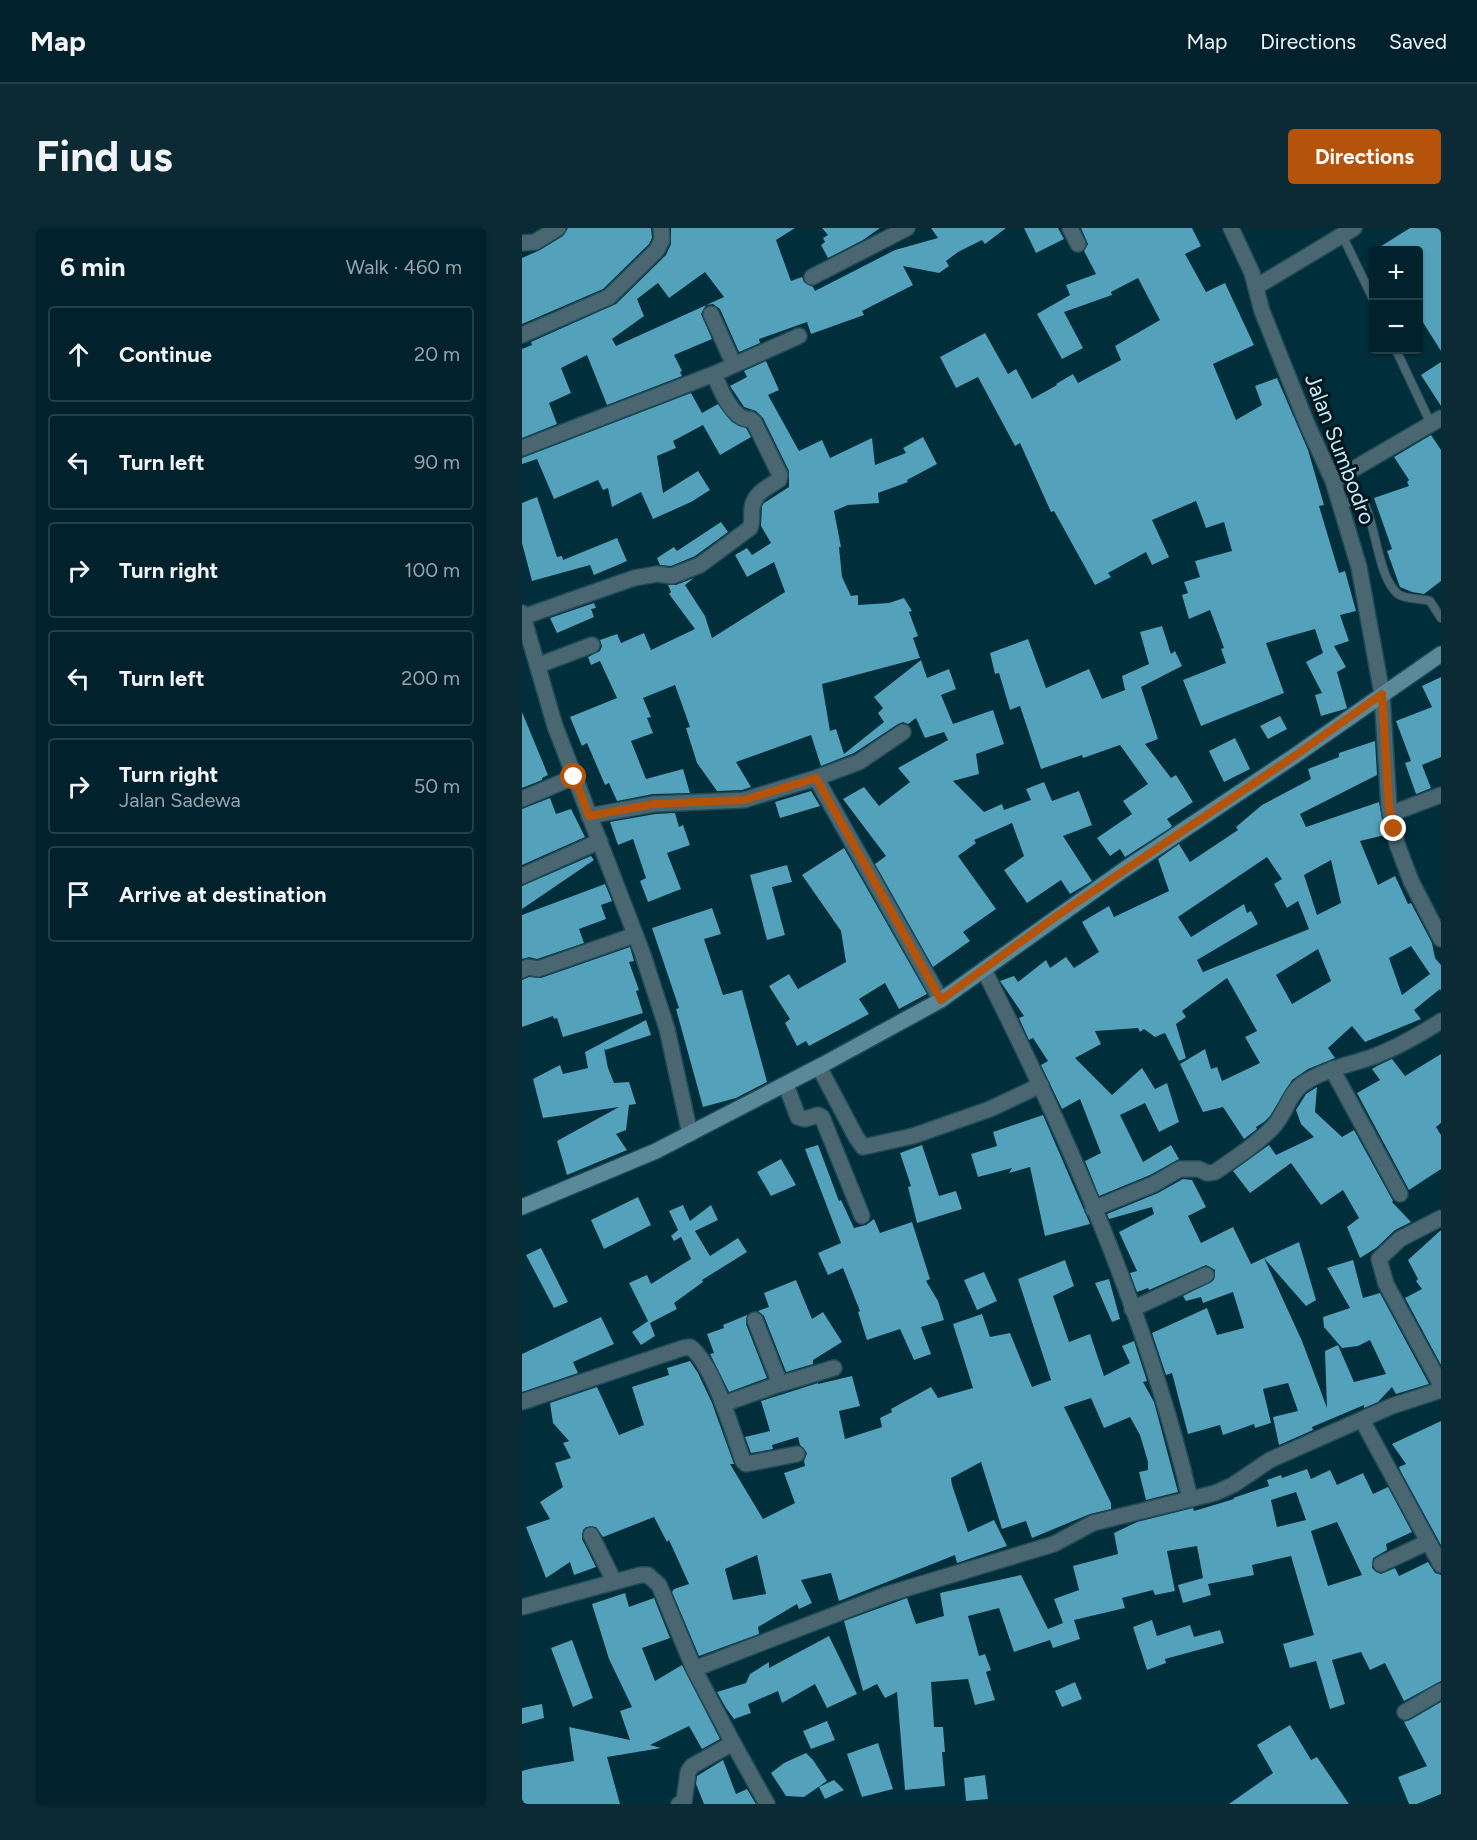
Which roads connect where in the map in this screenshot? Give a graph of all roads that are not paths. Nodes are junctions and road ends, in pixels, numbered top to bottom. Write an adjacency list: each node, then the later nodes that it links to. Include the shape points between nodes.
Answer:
1 (558, 228): 7 (street, via 535,242)
2 (661, 228): 13 (street, via 662,240 657,250 609,297)
3 (907, 228): 9 (street)
4 (1070, 228): 8 (street)
5 (1231, 228): 10 (street, Jalan Sumbodro)
6 (1348, 232): 10 (street); 11 (lane)
7 (522, 243)
8 (1078, 244)
9 (812, 278)
10 (1256, 287): 20 (street, Jalan Sumbodro, via 1262,311)
11 (1374, 300)
12 (711, 314): 16 (street)
13 (522, 336)
14 (799, 336): 16 (street)
15 (1398, 354): 18 (lane)
16 (734, 364): 17 (street)
17 (714, 374): 19 (street); 22 (street, via 739,417 754,423 780,475 779,480 758,494 752,505 750,528 700,565 672,576 634,578)
18 (1436, 421): 20 (street)
19 (522, 448)
20 (1333, 481): 21 (street, Jalan Sumbodro)
21 (1340, 504): 23 (lane, via 1360,500 1364,503 1393,588 1400,596 1430,601); 28 (street, Jalan Sumbodro, via 1359,567)
22 (523, 615): 25 (street)
23 (1441, 618)
24 (592, 645): 27 (street)
25 (527, 653): 27 (street)
26 (1441, 654): 28 (main road)
27 (538, 665): 30 (street)
28 (1382, 694): 34 (street, Jalan Sumbodro); 41 (main road)
29 (903, 732): 31 (street, via 859,762)
30 (574, 777): 33 (street); 35 (street)
31 (816, 778): 35 (street, via 744,800 654,804); 42 (street)
32 (1441, 795): 34 (street)
33 (522, 799)
34 (1390, 814): 39 (street, Jalan Sumbodro, via 1396,844 1411,881)
35 (589, 816): 36 (street)
36 (600, 841): 37 (street); 38 (street)
37 (522, 876)
38 (636, 935): 40 (street, via 538,969); 48 (street, via 667,1029)
39 (1441, 939)
40 (522, 970)
41 (984, 970): 42 (main road); 47 (street)
42 (941, 1000): 44 (main road)
43 (1441, 1021): 45 (street, via 1392,1049)
44 (819, 1067): 46 (main road); 47 (street, via 863,1147 913,1136 979,1113)
45 (1332, 1069): 49 (street); 51 (street, via 1302,1085 1292,1094 1275,1126 1215,1172 1180,1169)
46 (786, 1085): 48 (main road); 52 (street, via 798,1117 822,1117)
47 (1041, 1085): 51 (street)
48 (690, 1134): 50 (main road)
49 (1400, 1194)
50 (522, 1207)
51 (1093, 1209): 55 (street)
52 (862, 1216)
53 (1441, 1218): 59 (street, via 1400,1239 1379,1259 1386,1284)
54 (1206, 1275): 55 (street)
55 (1132, 1310): 65 (street, via 1177,1443)
56 (755, 1320): 58 (street)
57 (834, 1368): 58 (street)
58 (780, 1384): 62 (street)
59 (1441, 1384)
60 (1441, 1390): 63 (street)
61 (522, 1402): 62 (street, via 690,1347 701,1357)
62 (723, 1404): 64 (street, via 746,1464)
63 (1362, 1420): 65 (street, via 1270,1460 1233,1485); 67 (street)
64 (797, 1454)
65 (1190, 1498): 72 (street, via 1093,1523 1054,1544 888,1594)
66 (591, 1535): 70 (street)
67 (1428, 1542): 68 (street); 69 (street)
68 (1381, 1564)
69 (1441, 1565)
70 (614, 1581): 71 (street); 72 (street, via 640,1575 655,1580)
71 (522, 1607)
72 (694, 1669): 75 (street)
73 (1441, 1690): 74 (street)
74 (1405, 1712)
75 (733, 1743): 76 (street, via 692,1766 684,1802); 77 (street)
76 (679, 1804)
77 (767, 1804)

